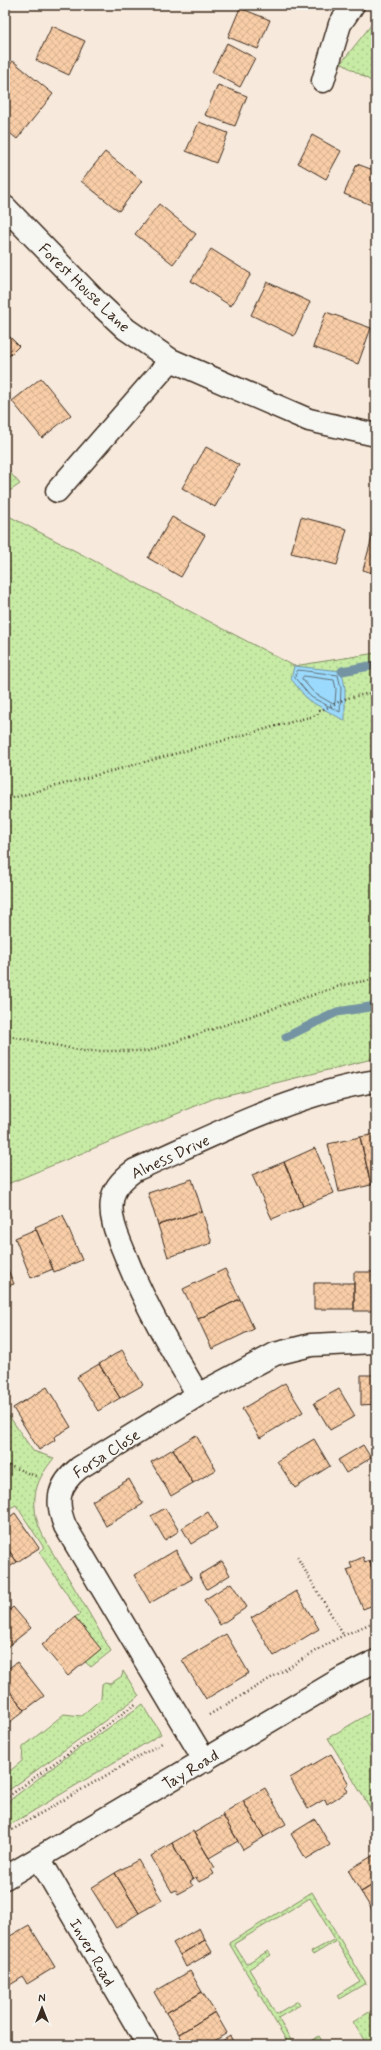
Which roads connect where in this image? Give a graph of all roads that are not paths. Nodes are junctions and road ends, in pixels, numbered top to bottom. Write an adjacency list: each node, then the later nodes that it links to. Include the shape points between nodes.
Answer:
1 (354, 5): 2 (street, via 340,24)
2 (323, 81)
3 (5, 207): 4 (street, Forest House Lane, via 126,329)
4 (171, 360): 5 (street, Forest House Lane, via 309,420); 6 (street)
5 (376, 435)
6 (57, 491)
7 (376, 1081): 9 (street, Alness Drive, via 310,1097 268,1112 135,1170 115,1190 112,1220 141,1295)
8 (376, 1342): 9 (street, Forsa Close, via 331,1343 290,1349 263,1359)
9 (198, 1395): 11 (street, Forsa Close, via 78,1468 67,1477 62,1486 59,1507 65,1526)
10 (376, 1661): 11 (street, Tay Road, via 344,1677)
11 (205, 1761): 12 (street, Tay Road)
12 (39, 1858): 13 (street, Tay Road); 14 (street, Inver Road)
13 (5, 1878)
14 (148, 2045)

